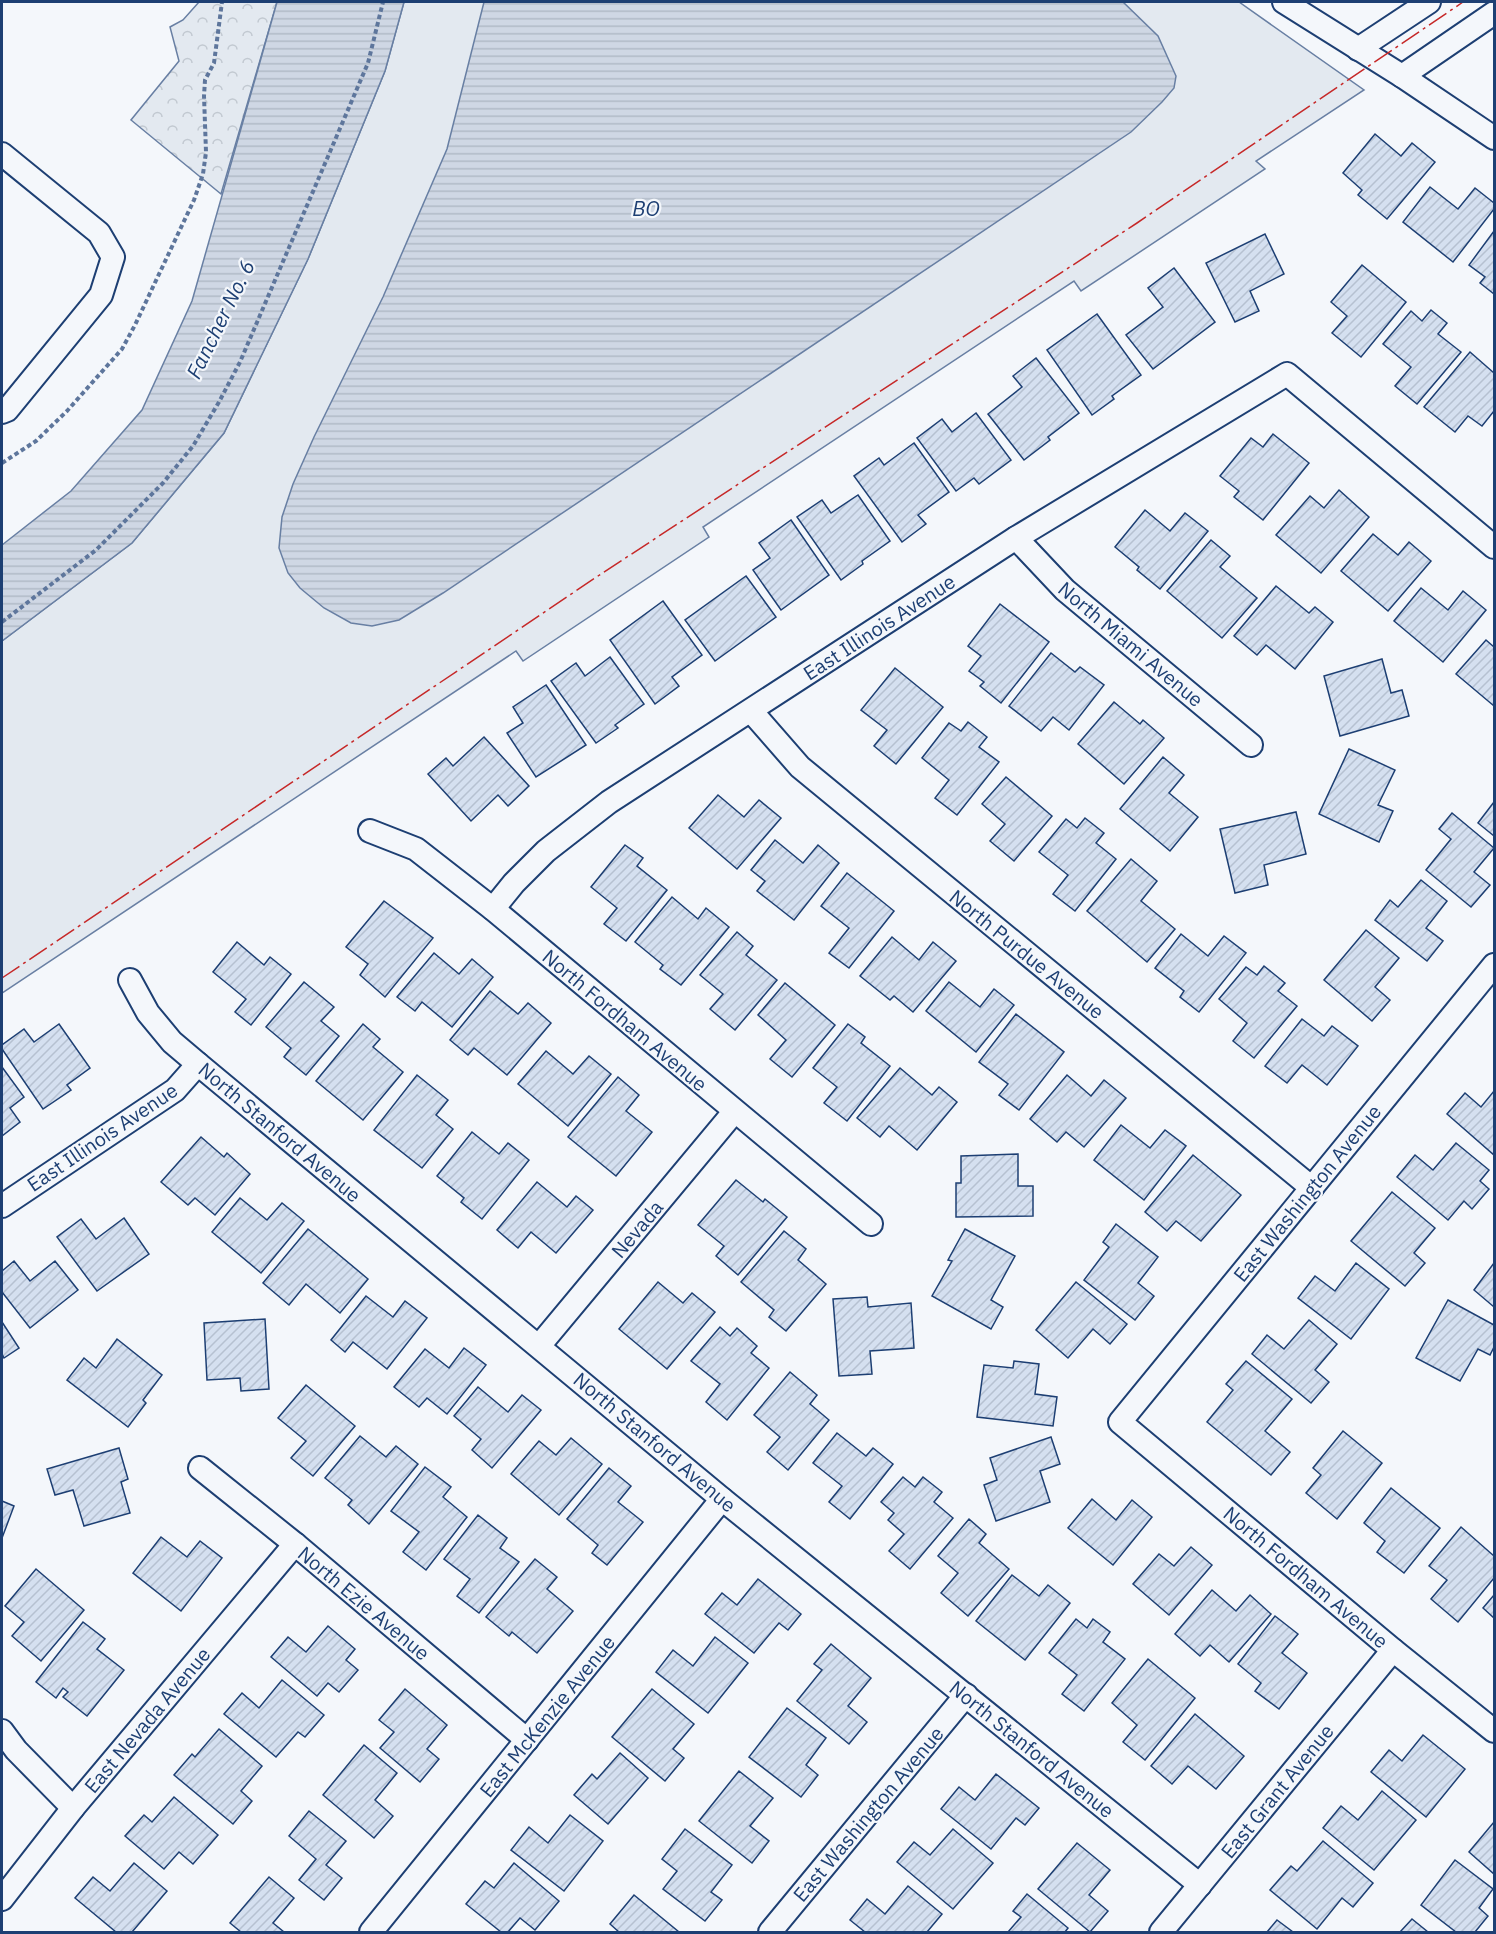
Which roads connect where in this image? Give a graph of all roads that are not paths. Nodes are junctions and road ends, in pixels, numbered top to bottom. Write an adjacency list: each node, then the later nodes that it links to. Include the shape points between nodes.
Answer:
1 (1284, 2): 4 (street)
2 (1429, 2): 4 (street)
3 (1494, 13): 5 (street)
4 (1358, 49): 5 (street)
5 (1402, 76): 6 (street)
6 (1494, 138)
7 (2, 154): 8 (street, via 99,233 112,257 101,295)
8 (2, 412)
9 (1016, 538): 10 (street, East Illinois Avenue, via 1287,374); 11 (street, East Illinois Avenue); 12 (street, North Miami Avenue, via 1065,590)
10 (1494, 547)
11 (751, 711): 14 (street, East Illinois Avenue, via 609,802 546,851); 19 (street, North Purdue Avenue, via 800,767)
12 (1251, 745)
13 (370, 831): 14 (street, North Fordham Avenue, via 416,849)
14 (493, 909): 18 (street, North Fordham Avenue)
15 (1494, 965): 19 (street, East Washington Avenue)
16 (130, 980): 17 (street, North Stanford Avenue, via 148,1013 172,1042)
17 (198, 1064): 20 (street, East Illinois Avenue, via 176,1090); 22 (street, North Stanford Avenue)
18 (734, 1112): 21 (street, North Fordham Avenue); 22 (street, Nevada)
19 (1312, 1188): 23 (street, East Washington Avenue)
20 (2, 1206)
21 (871, 1224)
22 (539, 1346): 25 (street, North Stanford Avenue)
23 (1120, 1422): 27 (street, North Fordham Avenue)
24 (200, 1468): 26 (street, North Ezie Avenue)
25 (722, 1499): 28 (street, North Stanford Avenue); 31 (street, East McKenzie Avenue)
26 (294, 1544): 31 (street, North Ezie Avenue); 32 (street, East Nevada Avenue)
27 (1393, 1650): 30 (street, North Fordham Avenue); 33 (street, East Grant Avenue)
28 (966, 1695): 33 (street, North Stanford Avenue); 36 (street, East Washington Avenue)
29 (2, 1731): 32 (street)
30 (1494, 1731)
31 (527, 1740): 35 (street, East McKenzie Avenue)
32 (73, 1808): 34 (street, East Nevada Avenue)
33 (1200, 1885): 37 (street, East Grant Avenue)
34 (2, 1899)
35 (371, 1932)
36 (770, 1932)
37 (1161, 1932)

